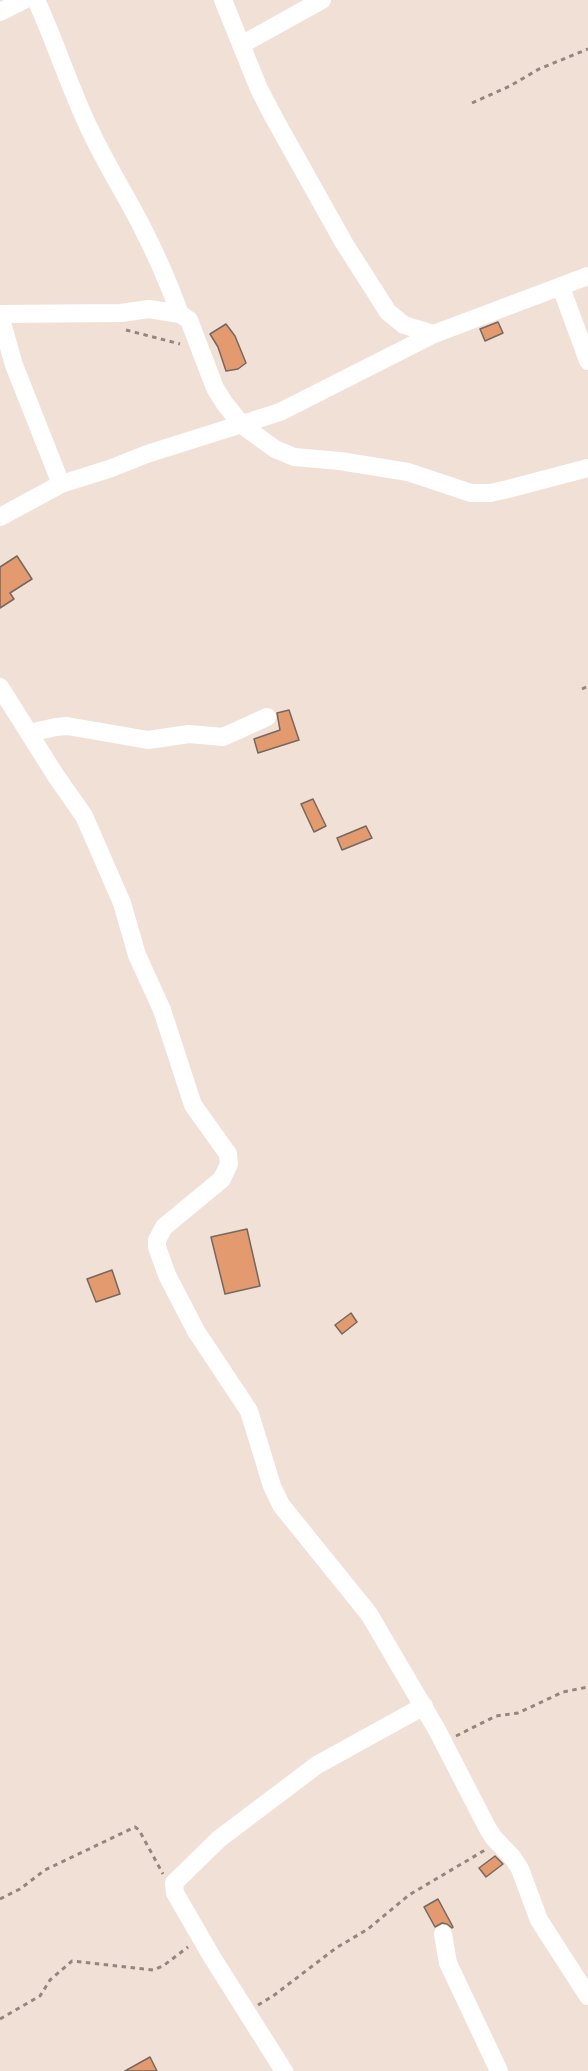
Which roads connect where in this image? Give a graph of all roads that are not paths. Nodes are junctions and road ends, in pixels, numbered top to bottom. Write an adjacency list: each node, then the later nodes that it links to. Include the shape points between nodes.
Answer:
1 (24, 0): 5 (street)
2 (36, 0): 9 (street, via 84,117 141,224)
3 (223, 0): 6 (street)
4 (322, 0): 6 (street)
5 (0, 12)
6 (241, 45): 11 (street, via 273,116 375,294 404,325)
7 (588, 276): 8 (street)
8 (561, 287): 11 (street); 12 (street)
9 (180, 314): 10 (street, via 148,309); 13 (street, via 189,320 214,388)
10 (0, 315): 15 (street, via 14,365)
11 (434, 334): 13 (street, via 280,412)
12 (588, 361)
13 (242, 425): 14 (street, via 274,449 294,457 340,460 408,472 471,493 490,493); 15 (street)
14 (588, 468)
15 (61, 484): 16 (street)
16 (0, 517)
17 (0, 687): 19 (street)
18 (267, 717): 19 (street, via 223,737 189,734 148,740 67,726)
19 (29, 734): 20 (street, via 97,842 122,903 137,955 162,1010 193,1105 228,1154 229,1164 222,1179 159,1234 157,1247 164,1267 196,1331 249,1411 281,1505 369,1614)
20 (424, 1706): 22 (street, via 488,1829 520,1869 539,1920); 23 (street, via 317,1766 219,1839 174,1883 175,1893 201,1938)
21 (443, 1934): 24 (street, via 448,1963)
22 (588, 1996)
23 (284, 2071)
24 (500, 2071)

